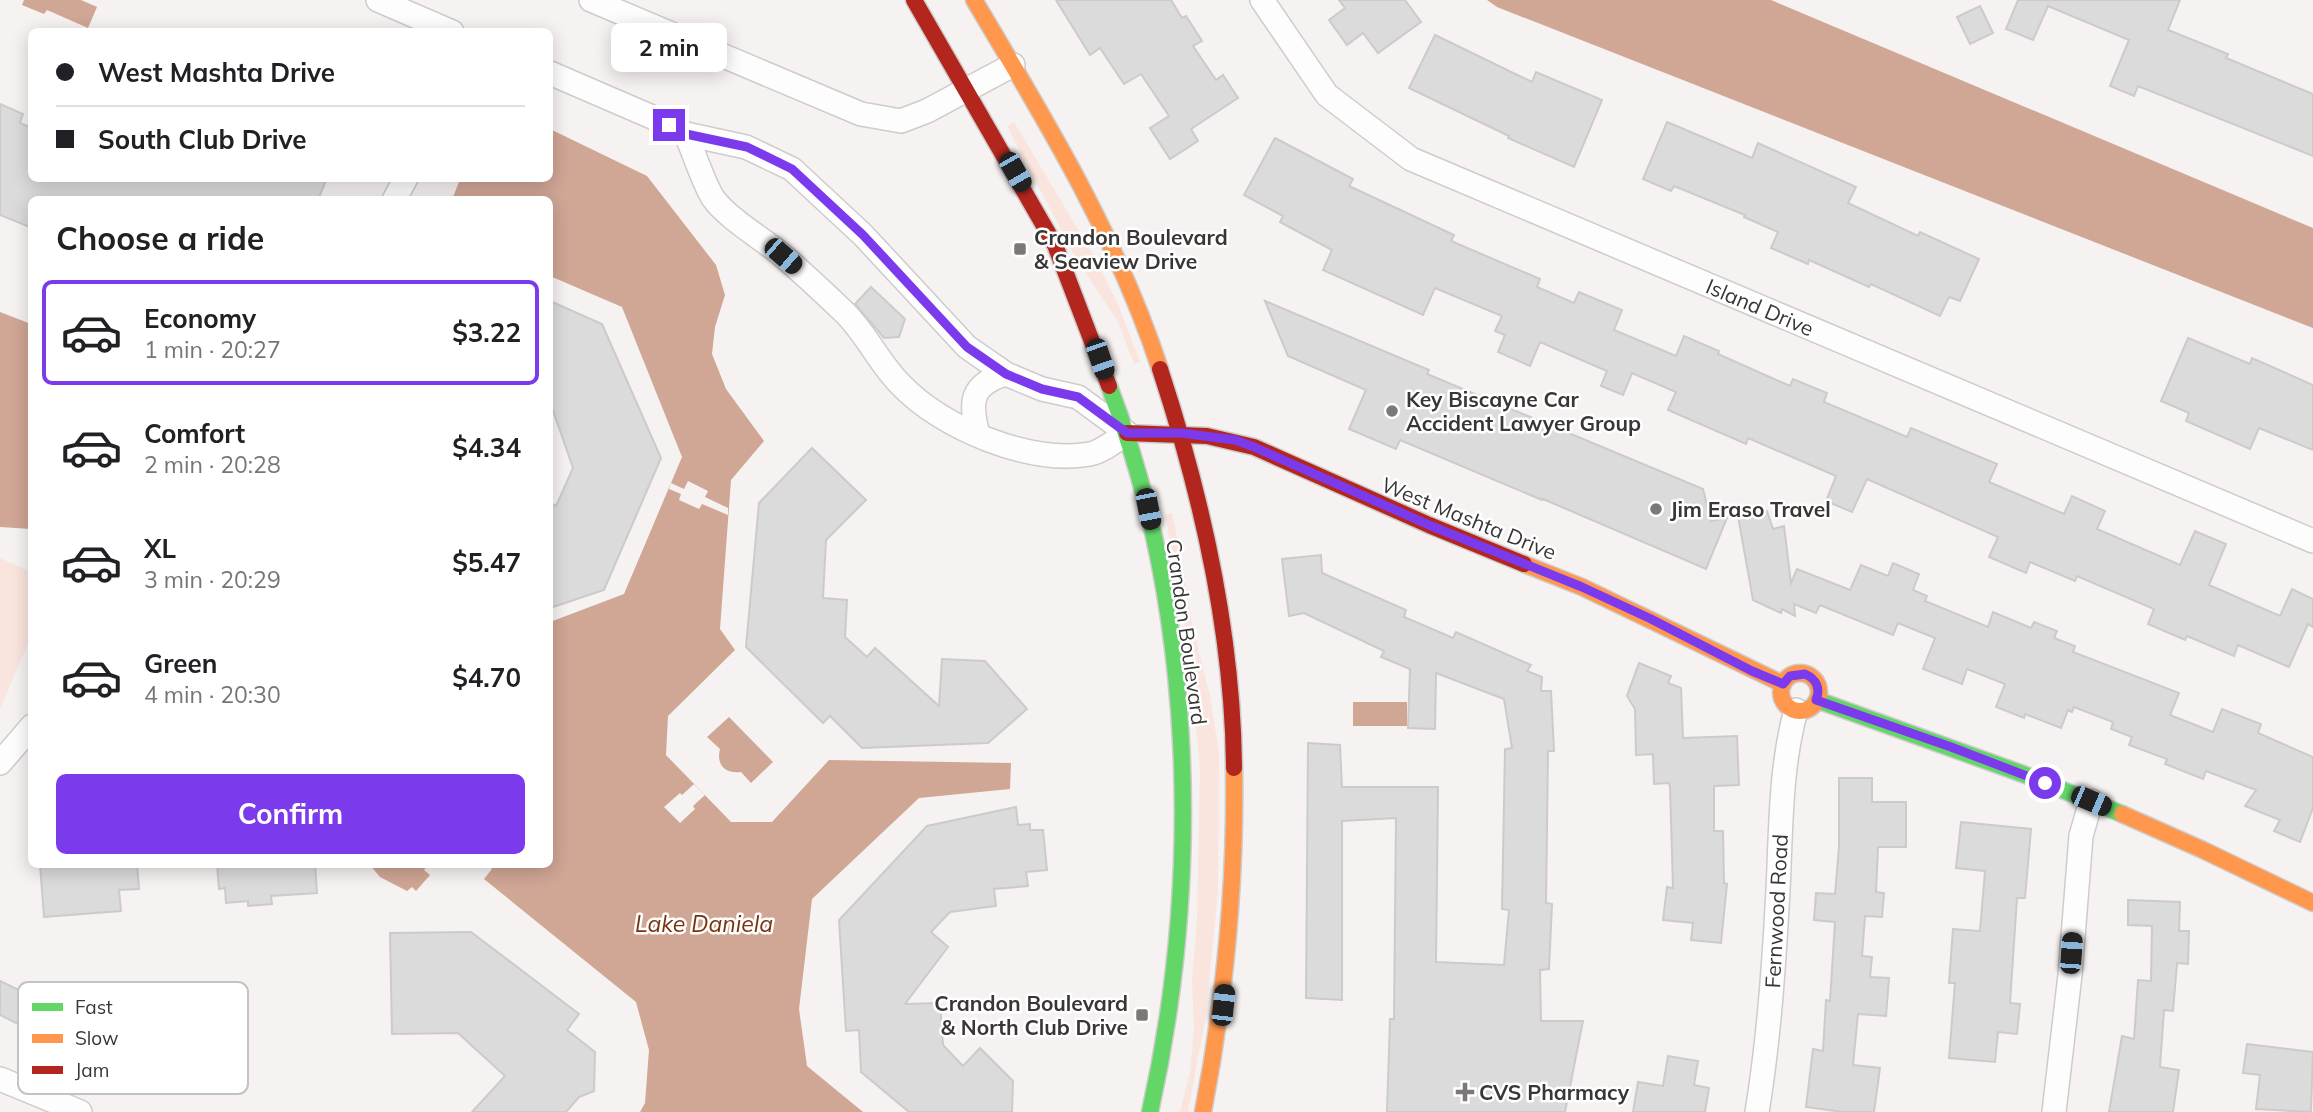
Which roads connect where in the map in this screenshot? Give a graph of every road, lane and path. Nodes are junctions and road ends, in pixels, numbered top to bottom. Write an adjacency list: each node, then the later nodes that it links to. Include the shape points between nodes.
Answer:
1 (378, 0): 6 (street)
2 (591, 0): 9 (street, via 861,114 901,121)
3 (914, 0): 9 (main road, Crandon Boulevard)
4 (974, 0): 7 (main road, Crandon Boulevard)
5 (1262, 0): 15 (street, Island Drive, via 1327,95 1411,159)
6 (443, 28)
7 (1013, 65): 9 (street); 13 (main road, Crandon Boulevard, via 1068,159 1129,287)
8 (553, 74): 10 (street)
9 (967, 90): 12 (main road, Crandon Boulevard, via 1055,245)
10 (686, 134): 11 (street, via 747,147 792,169 863,235 967,347); 14 (street, via 713,198 851,318 900,384 920,402)
11 (1006, 374): 12 (street, via 1078,397); 14 (street, via 989,379 977,391 973,405)
12 (1127, 433): 13 (main road, West Mashta Drive); 14 (street, via 1093,454 1067,456 1003,445); 26 (main road, Crandon Boulevard, via 1166,601 1183,792 1173,979)
13 (1181, 433): 16 (main road, West Mashta Drive, via 1254,447 1582,587); 27 (main road, Crandon Boulevard, via 1206,537 1232,702 1232,914 1223,1005)
14 (978, 434)
15 (2313, 541)
16 (1783, 684): 17 (main road, via 1787,706); 17 (main road, via 1790,676 1805,674 1817,683 1819,690)
17 (1806, 705): 20 (main road, via 1951,747); 28 (street, Fernwood Road, via 1787,744 1771,994)
18 (28, 731): 19 (street)
19 (0, 763)
20 (2091, 801): 21 (main road); 29 (street, via 2081,836)
21 (2313, 903)
22 (0, 1079): 23 (street)
23 (18, 1086)
24 (36, 1094): 25 (street)
25 (80, 1112)
26 (1150, 1112)
27 (1203, 1112)
28 (1757, 1112)
29 (2054, 1112)

